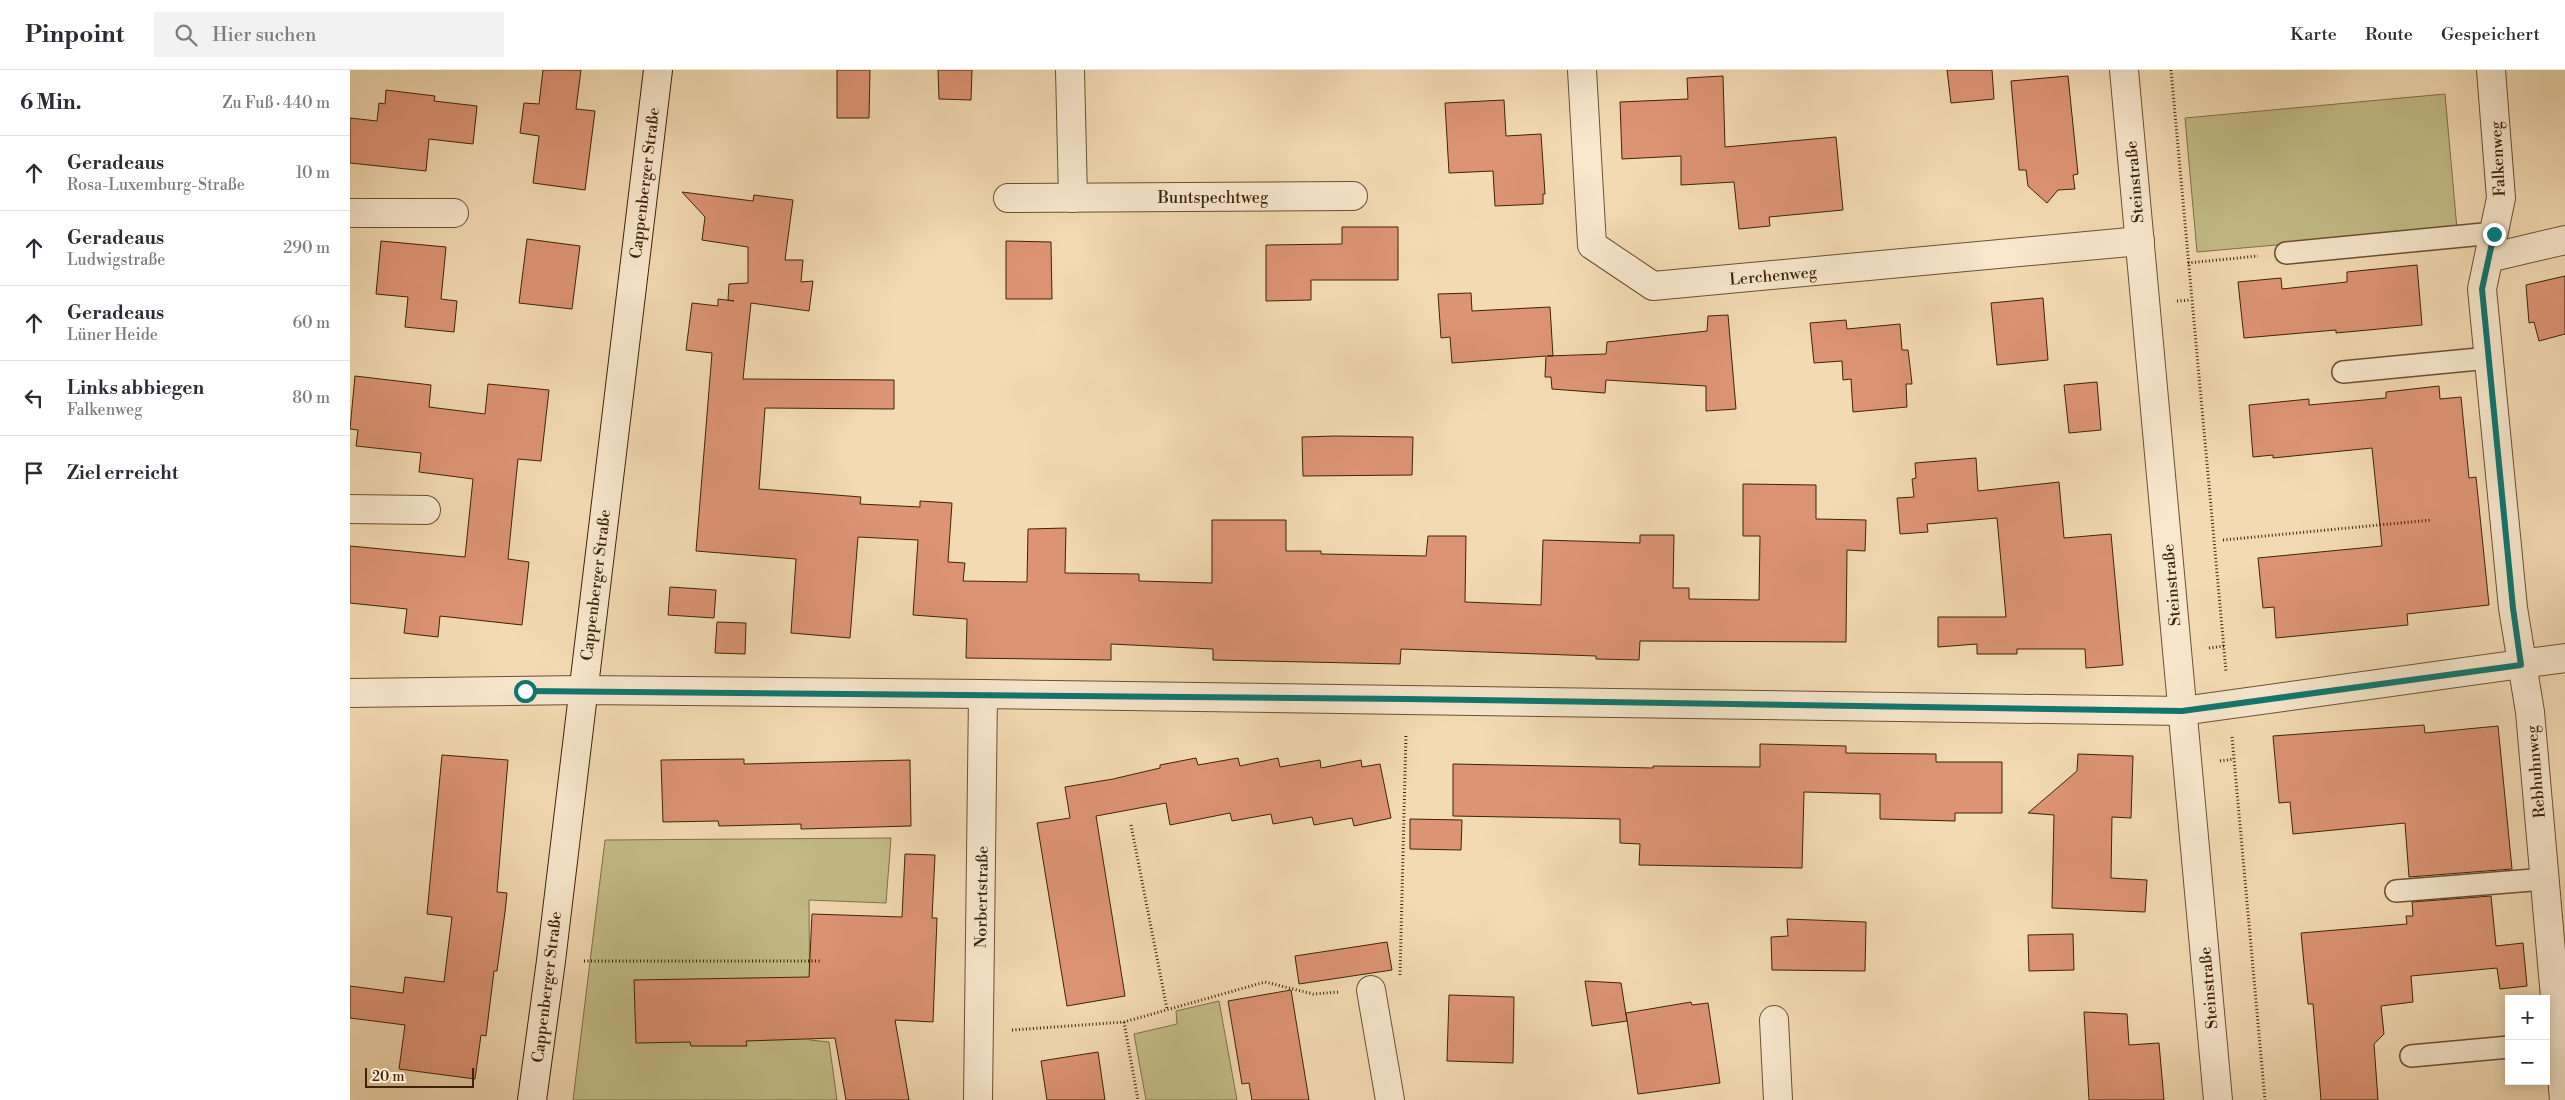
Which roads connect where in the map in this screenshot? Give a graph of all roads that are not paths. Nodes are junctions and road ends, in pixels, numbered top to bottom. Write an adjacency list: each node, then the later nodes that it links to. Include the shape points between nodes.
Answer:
1 (658, 70): 21 (street, Cappenberger Straße)
2 (1070, 70): 8 (street)
3 (1582, 70): 12 (street, Lerchenweg, via 1592,245 1653,286)
4 (2124, 70): 12 (street, Steinstraße)
5 (2491, 70): 13 (street, Falkenweg, via 2501,198)
6 (1353, 196): 8 (street, Buntspechtweg)
7 (1008, 198): 8 (street, Buntspechtweg)
8 (1072, 198)
9 (350, 213): 10 (street)
10 (454, 213)
11 (2565, 240): 13 (street)
12 (2140, 241): 24 (street, Steinstraße)
13 (2492, 246): 14 (lane); 15 (street, Falkenweg, via 2482,289)
14 (2286, 254)
15 (2489, 358): 16 (lane); 20 (street, Falkenweg)
16 (2343, 372)
17 (350, 509): 18 (street)
18 (426, 510)
19 (2565, 658): 20 (street)
20 (2521, 665): 24 (street); 25 (street, Rebhuhnweg, via 2530,712)
21 (582, 690): 22 (street); 23 (street); 32 (street, Cappenberger Straße)
22 (350, 693)
23 (983, 694): 24 (street); 33 (street, Norbertstraße)
24 (2182, 711): 36 (street, Steinstraße)
25 (2545, 879): 26 (lane); 29 (street, Rebhuhnweg)
26 (2396, 891)
27 (1371, 990): 34 (street)
28 (1774, 1020): 35 (street)
29 (2552, 1044): 37 (street, Rebhuhnweg)
30 (2505, 1048): 31 (lane)
31 (2411, 1056)
32 (532, 1100)
33 (978, 1100)
34 (1390, 1100)
35 (1778, 1100)
36 (2218, 1100)
37 (2564, 1100)

